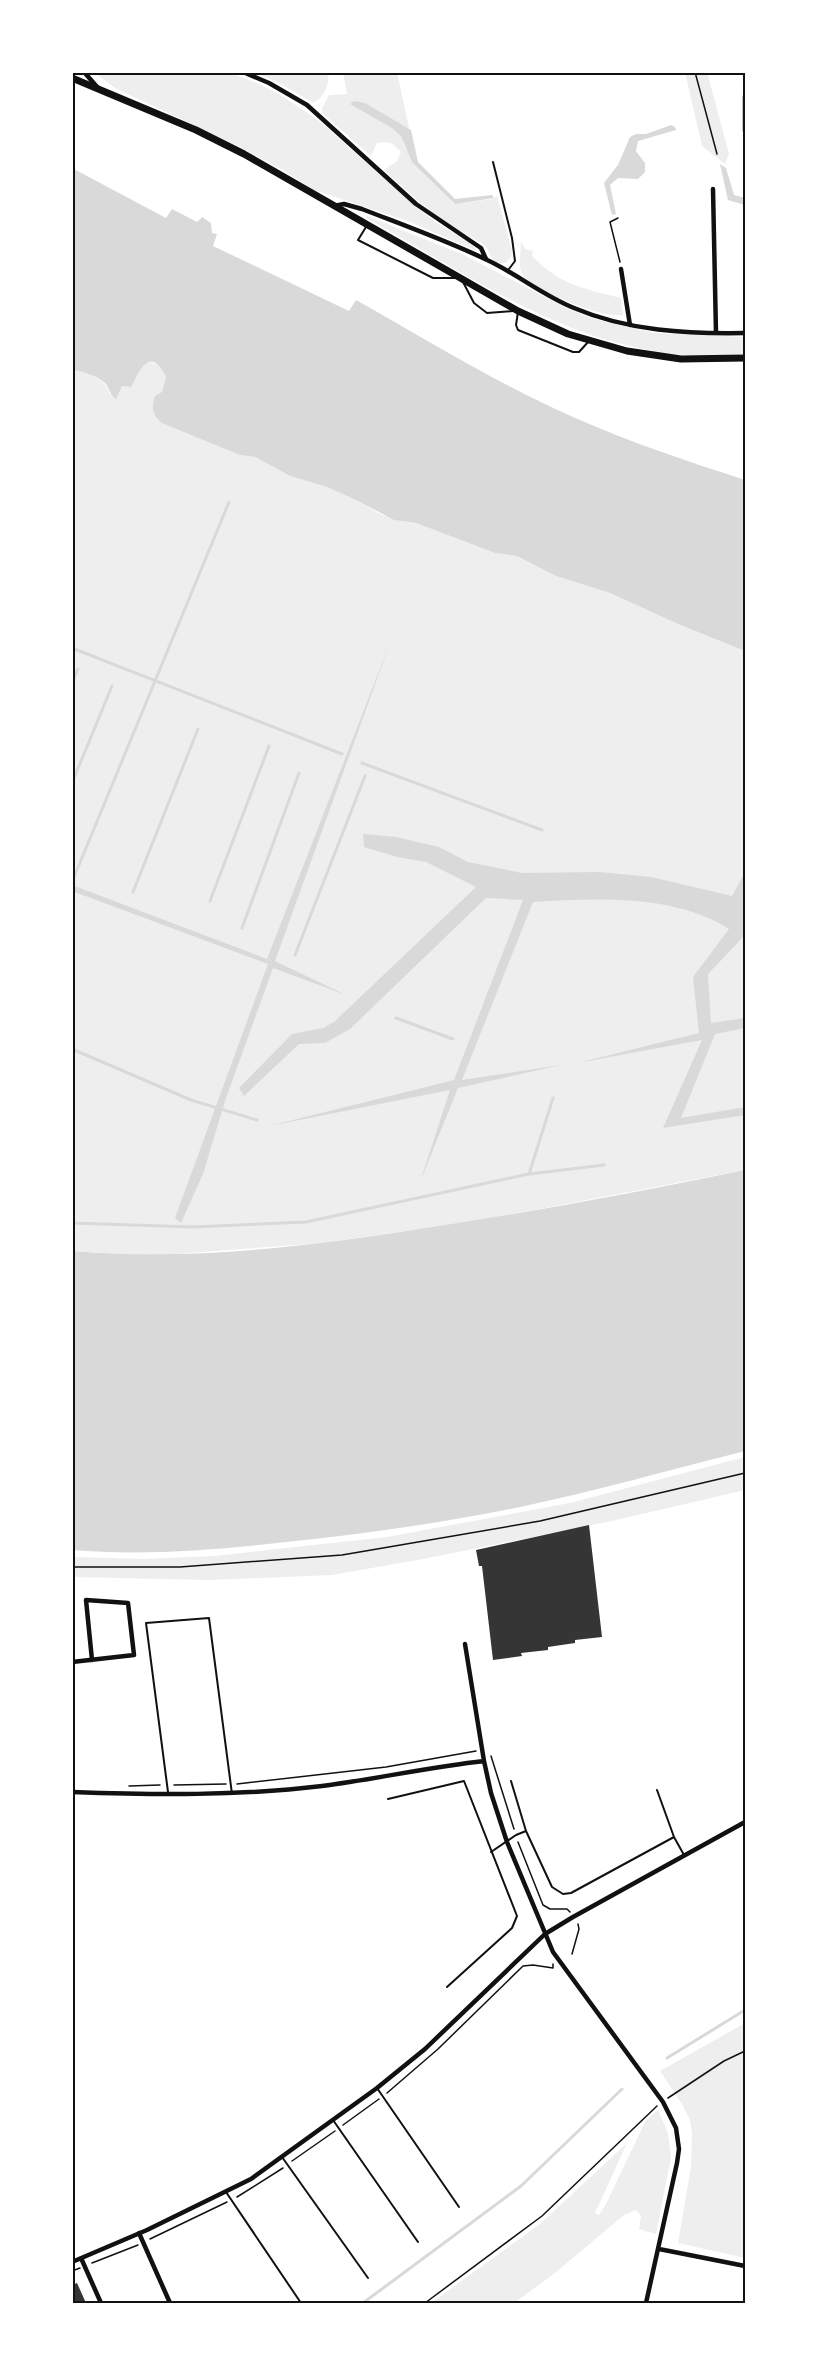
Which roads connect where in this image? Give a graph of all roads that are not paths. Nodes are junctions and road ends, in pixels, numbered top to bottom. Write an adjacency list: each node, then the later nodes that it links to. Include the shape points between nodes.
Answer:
1 (84, 72): 4 (street)
2 (243, 72): 11 (street, via 307,105 416,204 481,248)
3 (72, 78): 4 (main road)
4 (99, 90): 9 (main road, via 196,130)
5 (745, 96): 6 (street)
6 (745, 131)
7 (493, 162): 13 (lane, via 512,238 515,261)
8 (713, 189): 17 (street)
9 (334, 206): 10 (main road); 11 (street, via 344,204 362,209)
10 (368, 225): 14 (main road); 14 (lane, via 358,240 433,278)
11 (486, 259): 13 (street)
12 (621, 269): 16 (street)
13 (508, 272): 16 (street, via 574,308)
14 (461, 278): 15 (main road); 15 (lane, via 474,303 486,313)
15 (518, 311): 19 (main road); 19 (lane, via 518,330 573,352 579,352)
16 (630, 325): 17 (street)
17 (716, 333): 18 (street)
18 (745, 333)
19 (589, 341): 20 (main road, via 681,358)
20 (745, 358)
21 (465, 1644): 24 (street)
22 (92, 1660): 22 (street, via 134,1655 128,1603 86,1600); 23 (street)
23 (72, 1662)
24 (484, 1761): 28 (street, via 322,1786); 34 (street)
25 (511, 1780): 32 (lane)
26 (657, 1790): 33 (lane)
27 (72, 1792): 29 (street)
28 (232, 1794): 29 (street); 29 (lane, via 210,1618 146,1623)
29 (168, 1795)
30 (388, 1798): 35 (lane, via 464,1781)
31 (745, 1822): 36 (street)
32 (526, 1831): 33 (lane, via 552,1887 563,1894); 34 (lane)
33 (674, 1837): 36 (lane)
34 (507, 1842): 35 (lane); 37 (street)
35 (491, 1852): 38 (lane, via 517,1916 512,1928)
36 (685, 1856): 37 (street)
37 (545, 1934): 39 (street, via 425,2049); 46 (street, via 553,1952 674,2121 679,2149)
38 (447, 1987)
39 (377, 2088): 40 (street); 43 (lane)
40 (333, 2120): 41 (street); 45 (lane)
41 (282, 2157): 42 (street); 50 (lane)
42 (226, 2192): 44 (street); 53 (lane)
43 (459, 2207)
44 (139, 2233): 47 (street); 52 (street)
45 (418, 2242)
46 (659, 2249): 49 (street); 54 (street)
47 (81, 2258): 48 (street); 51 (street)
48 (72, 2262)
49 (745, 2266)
50 (368, 2278)
51 (100, 2303)
52 (170, 2303)
53 (301, 2303)
54 (646, 2303)

